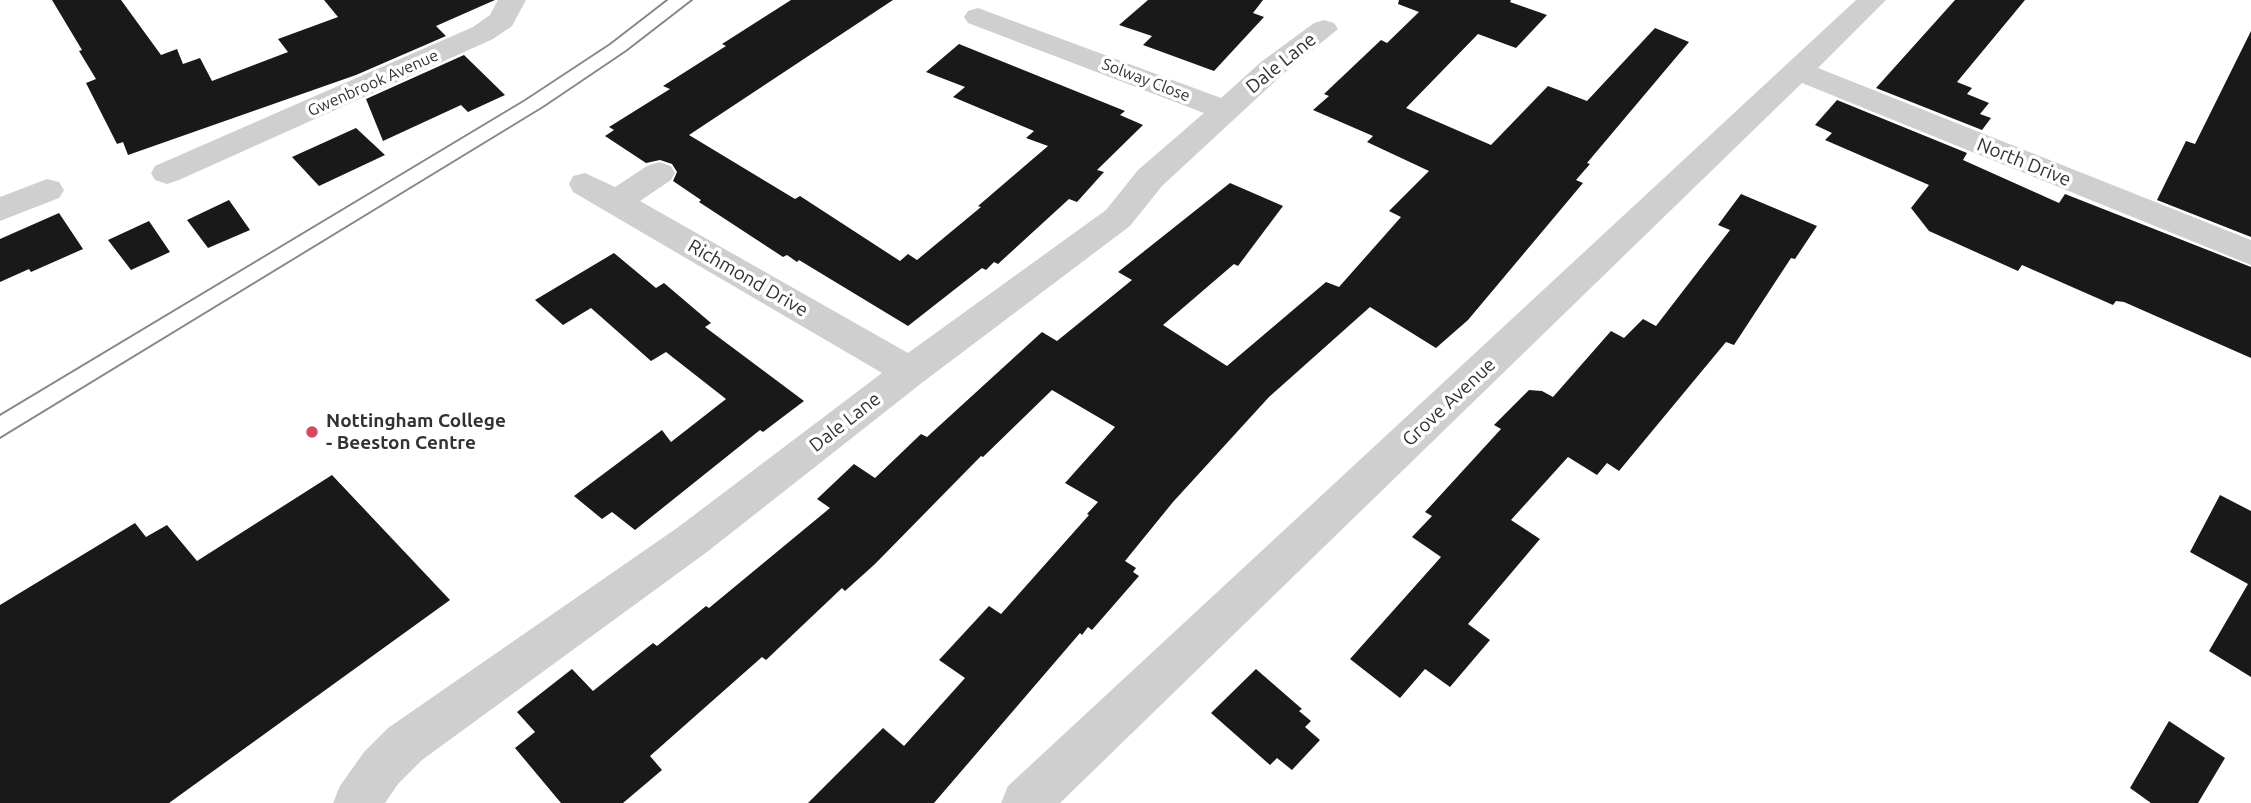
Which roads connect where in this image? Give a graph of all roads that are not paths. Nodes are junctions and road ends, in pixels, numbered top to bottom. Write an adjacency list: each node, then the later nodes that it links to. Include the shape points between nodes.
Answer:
1 (512, 0): 7 (street, Gwenbrook Avenue, via 502,20 484,33 230,162)
2 (1872, 0): 5 (street, Grove Avenue)
3 (978, 17): 6 (street, Solway Close, via 1077,41)
4 (1324, 29): 6 (street, Dale Lane)
5 (1798, 71): 13 (street, North Drive); 16 (street, Grove Avenue)
6 (1225, 110): 14 (street, Dale Lane, via 1150,178 1118,218)
7 (167, 173)
8 (659, 173): 11 (street)
9 (585, 184): 11 (street, Richmond Drive)
10 (47, 190): 12 (street)
11 (615, 201): 14 (street, Richmond Drive)
12 (0, 210)
13 (2251, 253)
14 (910, 372): 15 (street, Dale Lane, via 692,540 405,744)
15 (357, 803)
16 (1026, 803)

